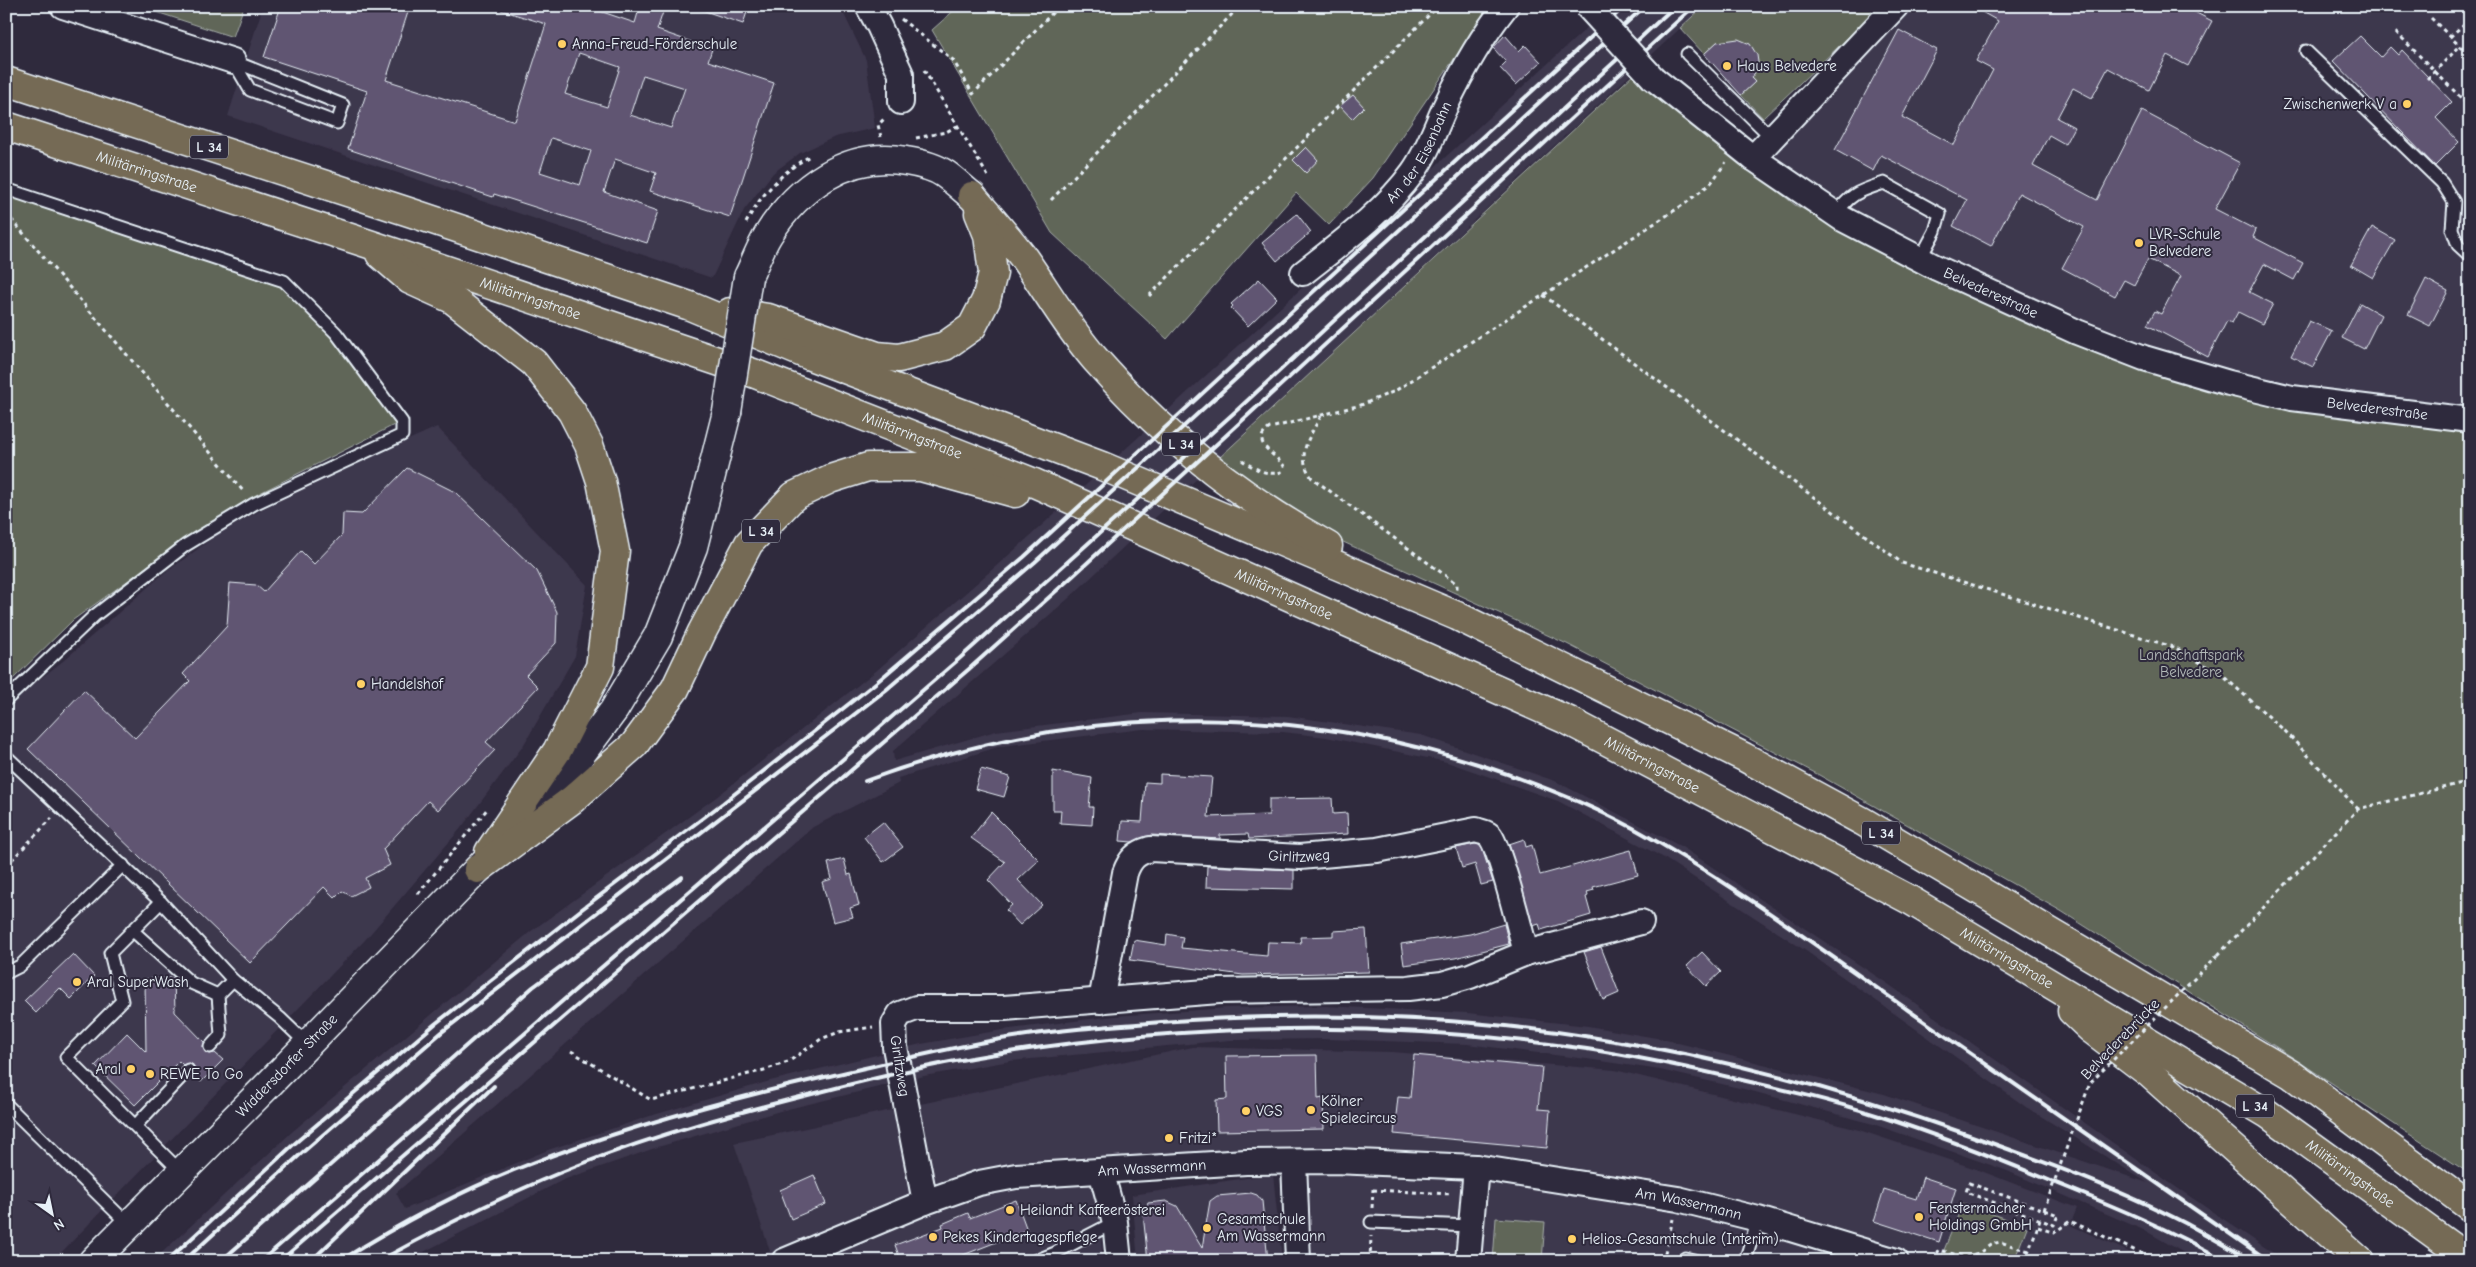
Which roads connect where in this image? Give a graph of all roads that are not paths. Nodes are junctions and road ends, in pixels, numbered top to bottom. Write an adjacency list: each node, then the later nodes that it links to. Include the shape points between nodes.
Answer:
1 (63, 6): 8 (street)
2 (1506, 6): 20 (street, An der Eisenbahn, via 1492,24 1451,97 1413,172 1349,237)
3 (1587, 6): 13 (street, Belvederestraße, bridge, via 1653,78)
4 (1896, 6): 12 (street)
5 (874, 16): 10 (street, via 901,74)
6 (2306, 51): 18 (lane, via 2442,183 2454,202 2452,229 2458,245)
7 (1687, 54): 12 (lane)
8 (233, 61): 8 (lane, via 250,90 336,123 343,105)
9 (6, 81): 21 (highway, L 34)
10 (901, 102)
11 (6, 126): 17 (highway, Militärringstraße / L 34)
12 (1771, 137): 13 (street)
13 (1746, 152): 16 (street, Belvederestraße)
14 (6, 189): 25 (lane, via 284,281 336,333 402,422 402,435 254,504 186,544 94,616)
15 (982, 190): 21 (highway, L 34, via 993,273 986,300 972,327 945,346 899,358 877,356 768,318); 24 (highway, L 34, via 1054,305 1095,359 1159,425 1228,482 1313,537); 28 (main road, L 34, bridge, via 914,162 886,157 848,164 807,188 781,216 748,276 727,412 693,547 658,636 614,710 561,781)
16 (1836, 215): 19 (street, Belvederestraße); 19 (lane, via 1845,200 1861,190 1884,183 1940,214)
17 (369, 244): 23 (highway, Militärringstraße / L 34, via 753,373 1032,482); 28 (highway, L 34, via 410,280 452,299 534,363 572,412 589,445 601,481 615,552 600,667 557,751)
18 (2470, 256)
19 (1920, 259): 22 (street, Belvederestraße, via 2077,332 2144,358 2229,383 2292,398)
20 (1303, 273)
21 (690, 306): 24 (highway, L 34, via 810,356 1102,466)
22 (2470, 420)
23 (1177, 547): 28 (highway, L 34, via 988,484 921,467 868,467 830,479 794,496 749,543 675,689 634,745 573,799); 33 (highway, Militärringstraße / L 34, via 1569,721 1910,900)
24 (1457, 616): 41 (highway, L 34, via 1735,752 1845,812)
25 (6, 700)
26 (6, 756): 27 (lane)
27 (123, 865): 29 (lane); 34 (lane, via 20,966)
28 (478, 869): 38 (main road, Widdersdorfer Straße / L 34)
29 (161, 902): 31 (lane); 35 (lane)
30 (1641, 922): 32 (street, Girlitzweg)
31 (132, 930): 36 (lane, via 191,983); 43 (lane, via 110,952 122,1001 66,1057)
32 (1526, 953): 37 (street, Girlitzweg, via 1470,976 1442,984 1408,988 1219,990); 37 (street, Girlitzweg, via 1492,837 1485,832 1476,830 1377,850 1300,857 1150,849 1130,860)
33 (2029, 971): 59 (highway, Militärringstraße / L 34, via 2268,1114); 69 (highway, L 34, via 2091,1029 2149,1073)
34 (6, 973)
35 (233, 980): 36 (lane); 38 (lane, via 274,1012)
36 (218, 995): 39 (lane, via 221,1034)
37 (1101, 1001): 49 (street, Girlitzweg, via 1004,1008 916,1008 900,1014 894,1024 895,1048)
38 (307, 1044): 47 (main road, Widdersdorfer Straße / L 34)
39 (210, 1047)
40 (188, 1070): 43 (lane)
41 (2292, 1075): 48 (highway, L 34); 50 (highway, L 34)
42 (6, 1104): 54 (lane)
43 (136, 1125): 47 (lane)
44 (1294, 1162): 45 (street, Am Wassermann); 46 (street, Am Wassermann); 64 (street)
45 (1476, 1167): 51 (street, Am Wassermann, via 1678,1199); 55 (street)
46 (1101, 1170): 49 (street, via 1016,1176 979,1183); 52 (street, Am Wassermann)
47 (181, 1172): 54 (main road, Widdersdorfer Straße / L 34)
48 (2470, 1184)
49 (925, 1202): 56 (street)
50 (2470, 1207)
51 (1758, 1219): 57 (street, Am Wassermann); 67 (lane)
52 (1115, 1222): 62 (lane); 63 (street, Am Wassermann)
53 (1371, 1222): 55 (lane)
54 (129, 1225): 60 (main road, Widdersdorfer Straße / L 34)
55 (1471, 1226): 65 (street)
56 (812, 1255): 61 (street)
57 (1860, 1255): 68 (street, Am Wassermann)
58 (1685, 1258): 66 (lane)
59 (2470, 1260)
60 (93, 1261)
61 (784, 1261)
62 (1035, 1261)
63 (1118, 1261)
64 (1298, 1261)
65 (1468, 1261)
66 (1698, 1261)
67 (1745, 1261)
68 (1896, 1261)
69 (2360, 1261)

